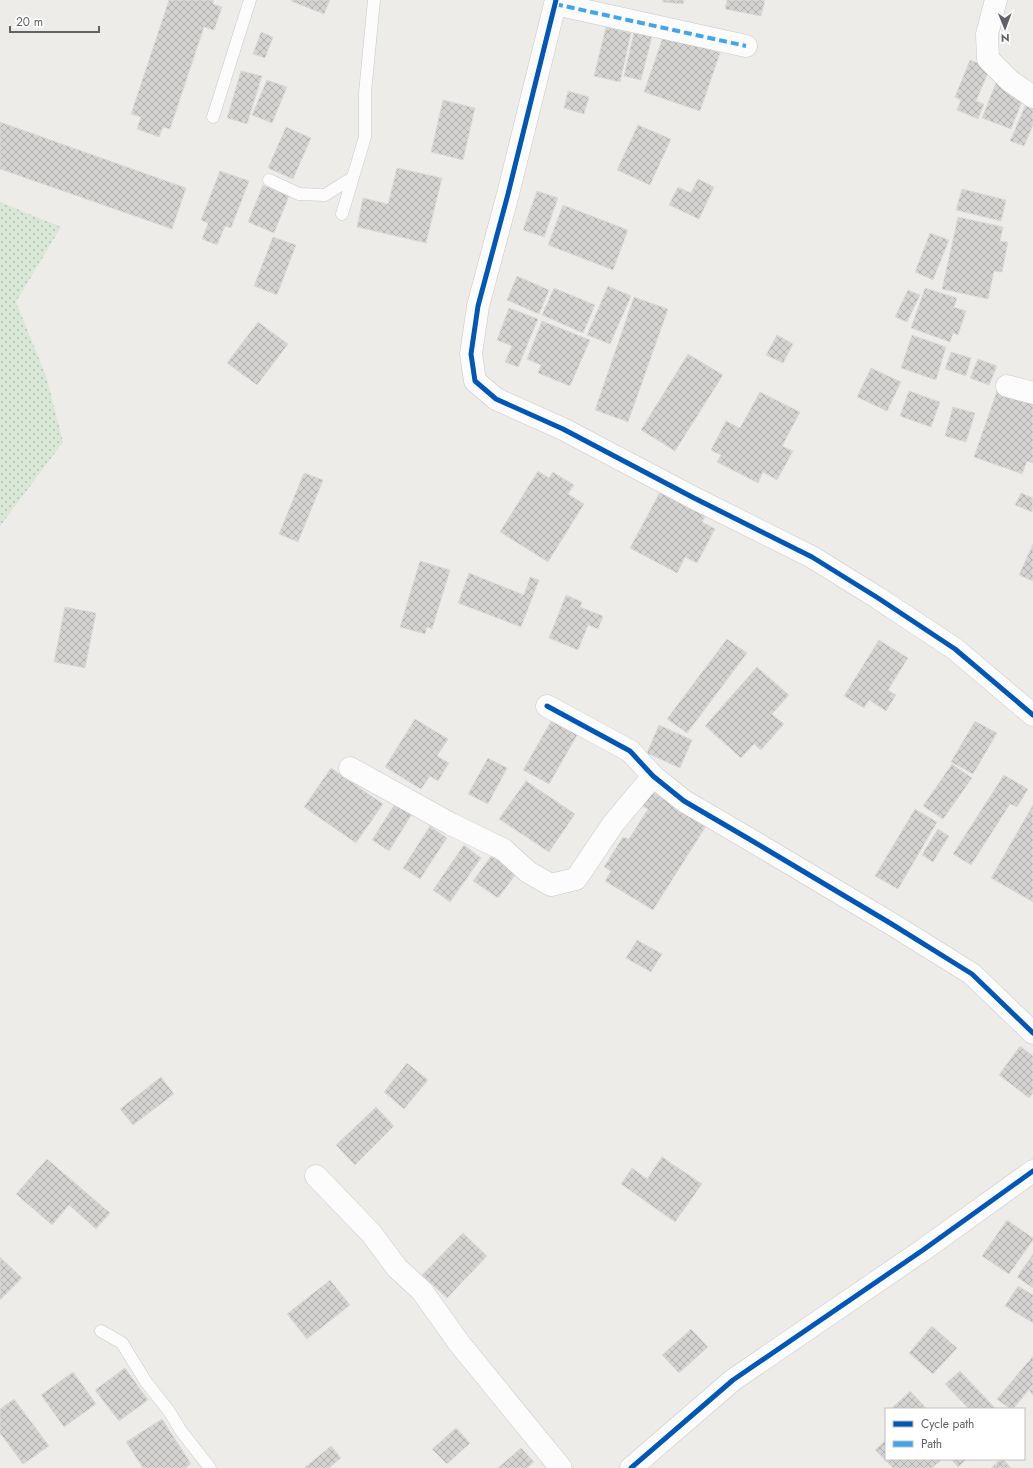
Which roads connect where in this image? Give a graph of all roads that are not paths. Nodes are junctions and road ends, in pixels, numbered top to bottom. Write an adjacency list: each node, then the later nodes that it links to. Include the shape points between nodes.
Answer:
1 (250, 0): 7 (lane)
2 (374, 0): 8 (lane, via 365,93 364,137)
3 (996, 0): 6 (street, via 986,34 988,59 1010,81)
4 (555, 2): 5 (street); 14 (street, via 478,306 471,354 475,381 496,399 563,429 812,557 955,649)
5 (746, 46)
6 (1033, 98)
7 (213, 117)
8 (352, 178): 9 (lane, via 326,195 299,194); 10 (lane)
9 (269, 180)
10 (342, 214)
11 (1006, 386): 12 (street)
12 (1033, 393)
13 (547, 706): 16 (street, via 630,751)
14 (1033, 715)
15 (350, 768): 16 (street, via 504,850 528,872 551,885 576,879 613,824)
16 (653, 776): 17 (street, via 684,801 972,974)
17 (1033, 1033)
18 (1033, 1171): 23 (street, via 733,1380)
19 (316, 1176): 22 (street, via 371,1234 397,1268 422,1290 459,1343)
20 (101, 1332): 21 (lane, via 122,1343 146,1382)
21 (210, 1468)
22 (561, 1468)
23 (631, 1468)

